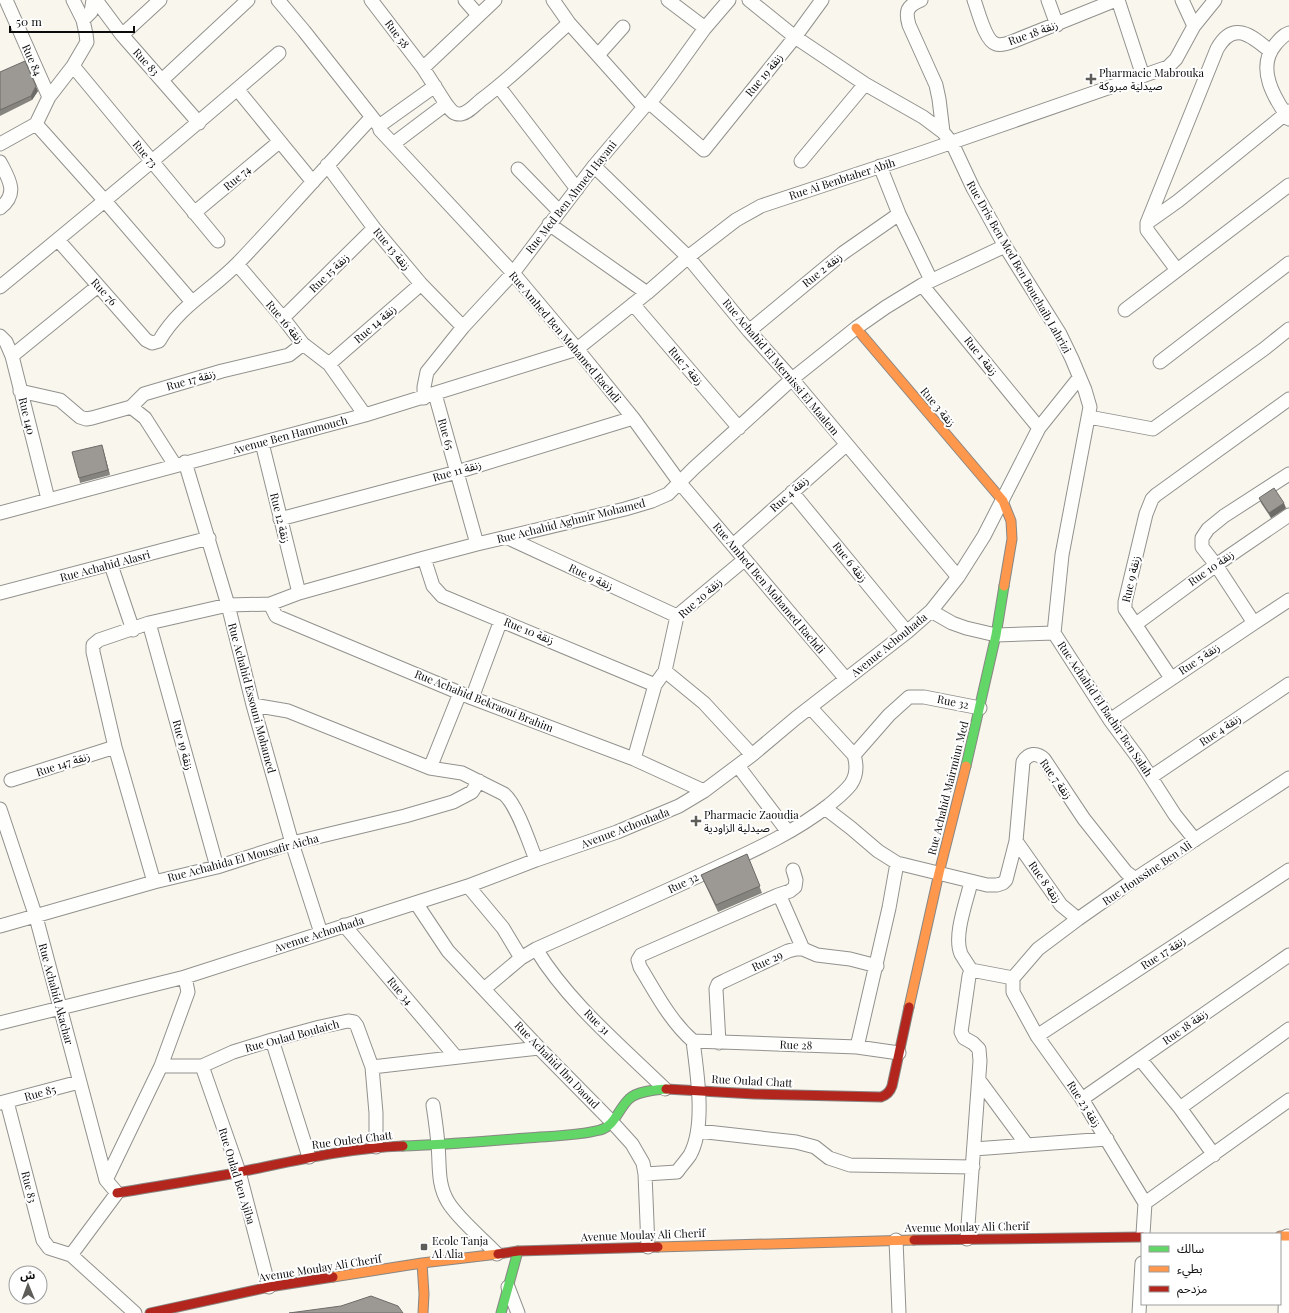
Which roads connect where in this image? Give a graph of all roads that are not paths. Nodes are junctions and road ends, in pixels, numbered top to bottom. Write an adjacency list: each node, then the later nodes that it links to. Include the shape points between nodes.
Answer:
1 (6, 0): 43 (street, Rue 84)
2 (74, 0): 23 (street)
3 (93, 0): 23 (street, via 91,12)
4 (96, 0): 30 (street, Rue 83)
5 (160, 0): 30 (street)
6 (248, 0): 38 (street)
7 (278, 0): 47 (street, Rue Amhed Ben Mohamed Rachdi)
8 (371, 0): 36 (street, Rue 58)
9 (466, 0): 22 (street)
10 (495, 0): 22 (street)
11 (553, 0): 24 (street)
12 (668, 0): 28 (street)
13 (729, 0): 28 (street, Rue Med Ben Ahmed Hayani)
14 (749, 0): 31 (street, Rue Dris Ben Med Ben Bouchaib Lahrizi)
15 (822, 0): 31 (street, Rue 19 زنقة)
16 (921, 0): 50 (street, via 909,7 907,16 936,86)
17 (974, 0): 25 (street, Rue 18 زنقة, via 987,36 996,44 1014,41)
18 (1048, 0): 25 (street)
19 (1117, 0): 25 (street, Rue 18 زنقة); 37 (street)
20 (1182, 0): 26 (street)
21 (1215, 0): 26 (street, Rue Ai Benbtaher Abih)
22 (478, 15): 36 (street)
23 (83, 20): 35 (street, via 87,42)
24 (569, 23): 34 (street); 41 (street)
25 (1057, 25)
26 (1194, 26): 37 (street, Rue Ai Benbtaher Abih, via 1173,63)
27 (623, 27): 34 (street)
28 (705, 28): 45 (street, Rue Med Ben Ahmed Hayani)
29 (1289, 33): 33 (street, via 1278,41)
30 (122, 35): 38 (street, Rue 83)
31 (795, 37): 39 (street, Rue Dris Ben Med Ben Bouchaib Lahrizi); 45 (street, Rue 19 زنقة, via 704,150)
32 (278, 52): 42 (street)
33 (1270, 52): 46 (street, via 1267,64 1268,77 1278,103); 70 (street, via 1254,38 1243,33 1228,35 1221,42)
34 (598, 55): 45 (street)
35 (73, 66): 43 (street); 55 (street, Rue 73)
36 (423, 68): 40 (street, Rue 58)
37 (1144, 76): 52 (street, Rue Ai Benbtaher Abih)
38 (162, 80): 48 (street, Rue 83)
39 (865, 84): 50 (street, Rue Dris Ben Med Ben Bouchaib Lahrizi); 56 (street)
40 (435, 86): 44 (street, Rue 58); 47 (street)
41 (499, 87): 44 (street, via 462,113 453,112); 64 (street)
42 (237, 89): 48 (street); 51 (street)
43 (49, 97): 49 (street)
44 (446, 104): 54 (street)
45 (647, 105): 59 (street, Rue Med Ben Ahmed Hayani)
46 (1288, 115): 70 (street)
47 (375, 122): 54 (street, Rue Amhed Ben Mohamed Rachdi); 58 (street)
48 (199, 123): 55 (street)
49 (36, 124): 53 (street); 65 (street)
50 (944, 132): 52 (street, Rue Dris Ben Med Ben Bouchaib Lahrizi)
51 (279, 142): 62 (street); 68 (street, Rue 74)
52 (952, 143): 60 (street, Rue Ai Benbtaher Abih); 75 (street, Rue Dris Ben Med Ben Bouchaib Lahrizi)
53 (0, 144)
54 (394, 144): 80 (street, Rue Amhed Ben Mohamed Rachdi)
55 (151, 161): 65 (street); 68 (street, Rue 73)
56 (801, 161)
57 (0, 162): 66 (street, via 12,185 10,197)
58 (327, 165): 62 (street); 72 (street, Rue 13 زنقة)
59 (594, 166): 64 (street, Rue Med Ben Ahmed Hayani); 76 (street, Rue Achahid El Mernissi El Maalem)
60 (880, 166): 69 (street, Rue 1 زنقة); 76 (street, Rue Ai Benbtaher Abih, via 761,206 736,220)
61 (518, 169): 67 (street)
62 (313, 182): 78 (street)
63 (1289, 185): 79 (street)
64 (578, 188): 67 (street, Rue Med Ben Ahmed Hayani)
65 (105, 201): 73 (street); 86 (street)
66 (0, 208)
67 (559, 211): 71 (street, Rue Med Ben Ahmed Hayani)
68 (194, 213): 74 (street, Rue 73)
69 (899, 214): 81 (street, Rue 1 زنقة); 93 (street, Rue 2 زنقة, via 844,253)
70 (1147, 223): 79 (street, via 1147,230)
71 (549, 224): 80 (street, Rue Med Ben Ahmed Hayani); 85 (street)
72 (374, 228): 82 (street, Rue 13 زنقة); 89 (street, Rue 15 زنقة)
73 (58, 240): 83 (street, Rue 76); 84 (street)
74 (218, 241)
75 (1005, 246): 81 (street, Rue Achahid Aghmir Mohamed); 100 (street, Rue Dris Ben Med Ben Bouchaib Lahrizi, via 1060,334)
76 (688, 257): 85 (street, Rue Ai Benbtaher Abih); 93 (street, Rue Achahid El Mernissi El Maalem)
77 (1289, 263): 98 (street)
78 (237, 264): 86 (street); 89 (street, Rue 16 زنقة)
79 (1177, 270): 88 (street)
80 (513, 273): 90 (street, Rue Med Ben Ahmed Hayani); 96 (street, Rue Amhed Ben Mohamed Rachdi)
81 (927, 282): 91 (street, Rue Achahid Aghmir Mohamed); 110 (street, Rue 1 زنقة)
82 (421, 284): 90 (street, Rue 13 زنقة); 99 (street, Rue 14 زنقة)
83 (98, 286): 86 (street, Rue 76, via 146,340 152,343 159,341 169,325); 97 (street)
84 (0, 287)
85 (647, 293): 87 (street, Rue Ai Benbtaher Abih)
86 (192, 302)
87 (633, 304): 96 (street, Rue Ai Benbtaher Abih); 109 (street, Rue 7 زنقة)
88 (1125, 310)
89 (283, 318): 95 (street, Rue 16 زنقة)
90 (463, 327): 103 (street, Rue Med Ben Ahmed Hayani, via 427,372 424,387)
91 (856, 328): 101 (street, Rue Achahid Aghmir Mohamed); 119 (street, Rue 3 زنقة)
92 (1289, 329): 107 (street, via 1153,429)
93 (749, 331): 101 (street, Rue Achahid El Mernissi El Maalem)
94 (0, 336): 97 (street, Rue 140, via 6,342)
95 (303, 344): 99 (street, Rue 16 زنقة); 105 (street, Rue 17 زنقة, via 289,355 144,394)
96 (577, 349): 103 (street, Avenue Ben Hammouch); 108 (street, Rue Amhed Ben Mohamed Rachdi)
97 (12, 356): 102 (street, Rue 140)
98 (1160, 362)
99 (329, 364): 106 (street, Rue 16 زنقة)
100 (1079, 378): 107 (street, Rue Achahid El Bachir Ben Salah, via 1088,397); 110 (street, Avenue Achouhada)
101 (792, 379): 109 (street, Rue Achahid Aghmir Mohamed); 112 (street, Rue Achahid El Mernissi El Maalem)
102 (20, 391): 105 (street, Rue 17 زنقة, via 60,400 86,419); 118 (street, Rue 140)
103 (429, 396): 106 (street, Avenue Ben Hammouch); 114 (street, Rue 65)
104 (1289, 399): 142 (street, Rue 9 زنقة, via 1152,499 1146,514 1125,602 1125,609)
105 (131, 406): 113 (street, Rue Achahid Essouni Mohamed, via 145,418)
106 (365, 415): 111 (street, Avenue Ben Hammouch)
107 (1088, 417): 145 (street, Rue Achahid El Bachir Ben Salah, via 1062,555)
108 (633, 418): 114 (street, Rue 11 زنقة); 116 (street, Rue Amhed Ben Mohamed Rachdi)
109 (739, 428): 116 (street, Rue Achahid Aghmir Mohamed)
110 (1039, 428): 119 (street, Avenue Achouhada)
111 (262, 443): 113 (street, Avenue Ben Hammouch); 122 (street, Rue 12 زنقة)
112 (846, 444): 117 (street, Rue 4 زنقة); 131 (street, Rue Achahid El Mernissi El Maalem)
113 (180, 464): 118 (street, Avenue Ben Hammouch); 124 (street, Rue Achahid Essouni Mohamed)
114 (457, 472): 122 (street, Rue 11 زنقة); 125 (street, Rue 65)
115 (1289, 474): 130 (street, via 1208,529 1202,538 1202,547)
116 (680, 483): 123 (street, Rue Achahid Aghmir Mohamed, via 668,494 652,501); 126 (street, Rue Amhed Ben Mohamed Rachdi)
117 (792, 492): 126 (street, Rue 4 زنقة); 144 (street, Rue 6 زنقة)
118 (48, 499): 120 (street, Avenue Ben Hammouch)
119 (1002, 501): 131 (street, Avenue Achouhada); 146 (street, Rue Achahid Mairmiun Med, via 1011,521 1012,539)
120 (0, 513)
121 (1289, 515): 130 (street, Rue 10 زنقة)
122 (280, 519): 133 (street, Rue 12 زنقة)
123 (506, 537): 125 (street, Rue Achahid Aghmir Mohamed); 138 (street, Rue 9 زنقة)
124 (209, 538): 129 (street, Rue Achahid Alasri); 135 (street, Rue Achahid Essouni Mohamed)
125 (477, 544): 127 (street, Rue Achahid Aghmir Mohamed)
126 (733, 545): 128 (street, Rue Amhed Ben Mohamed Rachdi)
127 (424, 558): 133 (street, Rue Achahid Aghmir Mohamed); 139 (street, Rue 10 زنقة, via 429,577 442,596)
128 (744, 560): 138 (street, Rue 20 زنقة); 149 (street, Rue Amhed Ben Mohamed Rachdi)
129 (111, 565): 132 (street, Rue Achahid Alasri); 143 (street)
130 (1216, 565): 140 (street); 142 (street, Rue 10 زنقة)
131 (958, 578): 137 (street, Avenue Achouhada)
132 (0, 593)
133 (299, 593): 136 (street, Rue Achahid Aghmir Mohamed)
134 (1289, 600): 140 (street, Rue 5 زنقة)
135 (228, 604): 136 (street, Rue Achahid Aghmir Mohamed); 141 (street, Rue Achahid Aghmir Mohamed); 154 (street, Rue Achahid Essouni Mohamed)
136 (270, 604): 152 (street, Rue Achahid Bekraoui Brahim, via 276,616)
137 (931, 611): 144 (street, Avenue Achouhada); 146 (street, via 952,623)
138 (677, 616): 147 (street, Rue 20 زنقة)
139 (501, 620): 150 (street, Rue 10 زنقة); 153 (street)
140 (1254, 622): 148 (street, Rue 5 زنقة)
141 (149, 623): 143 (street, Rue Achahid Aghmir Mohamed); 177 (street, Rue 19 زنقة)
142 (1136, 624): 148 (street, Rue 9 زنقة)
143 (133, 630): 158 (street, Rue Achahid Aghmir Mohamed, via 99,640 93,645)
144 (907, 632): 149 (street, Avenue Achouhada)
145 (1054, 633): 146 (street); 157 (street, Rue Achahid El Bachir Ben Salah)
146 (996, 635): 156 (street, Rue Achahid Mairmiun Med)
147 (665, 671): 150 (street, Rue 20 زنقة); 159 (street, via 704,703)
148 (1171, 678): 157 (street, Rue 5 زنقة)
149 (846, 679): 155 (street, Avenue Achouhada)
150 (655, 684): 161 (street, Rue 20 زنقة)
151 (1289, 684): 164 (street, Rue 4 زنقة)
152 (460, 693): 153 (street, Rue Achahid Bekraoui Brahim); 163 (street)
153 (472, 698): 161 (street, Rue Achahid Bekraoui Brahim)
154 (253, 705): 163 (street, via 288,711); 174 (street, Rue Achahid Essouni Mohamed)
155 (810, 707): 159 (street, Avenue Achouhada); 160 (street)
156 (980, 708): 160 (street, Rue 32, via 924,697 909,697); 180 (street, Rue Achahid Mairmiun Med)
157 (1110, 720): 164 (street, Rue Achahid El Bachir Ben Salah)
158 (115, 748): 166 (street, Rue 147 زنقة); 182 (street)
159 (752, 755): 162 (street, Avenue Achouhada)
160 (854, 755): 169 (street, Rue 32, via 854,779 841,795)
161 (634, 759): 168 (street, Rue Achahid Bekraoui Brahim)
162 (738, 766): 168 (street, Avenue Achouhada); 171 (street)
163 (430, 768): 167 (street, via 462,773)
164 (1151, 777): 172 (street, Rue Achahid El Bachir Ben Salah, via 1175,815)
165 (1289, 778): 172 (street, Rue Houssine Ben Ali)
166 (11, 780)
167 (480, 781): 174 (street, Rue Achahida El Mousafir Aicha, via 472,792 453,802); 175 (street, via 510,799)
168 (704, 791): 175 (street, Avenue Achouhada, via 679,806 617,832)
169 (825, 808): 171 (street, Rue 32); 176 (street)
170 (0, 809): 187 (street, Rue Achahid Akachar)
171 (788, 832): 193 (street, Rue 32, via 666,892)
172 (1195, 840): 181 (street, Rue Houssine Ben Ali)
173 (1016, 841): 181 (street, Rue 7 زنقة, via 1023,762 1031,754 1035,754 1044,759 1084,819 1126,872); 183 (street, via 1008,875 1003,883 993,886); 188 (street, Rue 8 زنقة, via 1061,905)
174 (292, 843): 177 (street, Rue Achahida El Mousafir Aicha); 191 (street, Rue Achahid Essouni Mohamed)
175 (536, 860): 184 (street, Avenue Achouhada)
176 (897, 863): 180 (street); 196 (street)
177 (216, 867): 182 (street, Rue Achahida El Mousafir Aicha)
178 (793, 870): 185 (street, via 795,887)
179 (1289, 870): 204 (street, Rue 17 زنقة)
180 (939, 873): 183 (street); 210 (street, Rue Achahid Mairmiun Med)
181 (1135, 879): 188 (street, Rue Houssine Ben Ali)
182 (154, 882): 187 (street, Rue Achahida El Mousafir Aicha)
183 (971, 882): 197 (street, via 958,940 960,953)
184 (468, 886): 186 (street, Avenue Achouhada); 195 (street, via 503,928)
185 (778, 895): 192 (street); 206 (street, via 641,955 638,960 674,1020)
186 (416, 903): 189 (street, Avenue Achouhada); 200 (street, Rue Achahid Ibn Daoud, via 448,951)
187 (36, 917): 190 (street, Rue Achahida El Mousafir Aicha); 201 (street, Rue Achahid Akachar)
188 (1078, 919): 199 (street, Rue Houssine Ben Ali, via 1038,949)
189 (344, 925): 191 (street, Avenue Achouhada); 211 (street, Rue 34)
190 (0, 926)
191 (321, 933): 198 (street, Avenue Achouhada)
192 (803, 949): 196 (street, via 817,955); 207 (street, Rue 29, via 788,951 718,984 716,989)
193 (536, 950): 195 (street, Rue 32); 219 (street, Rue 31, via 567,992)
194 (1289, 955): 212 (street, Rue 18 زنقة)
195 (521, 958): 200 (street, Rue 32)
196 (877, 966): 208 (street)
197 (971, 970): 199 (street); 217 (street, via 961,1032 964,1038 979,1049)
198 (184, 977): 201 (street, Avenue Achouhada); 213 (street, via 188,992)
199 (1013, 978): 204 (street, Rue 23 زنقة, via 1013,992)
200 (484, 989): 209 (street, Rue Achahid Ibn Daoud)
201 (60, 1008): 202 (street, Avenue Achouhada); 218 (street, Rue Achahid Akachar)
202 (0, 1023)
203 (1289, 1029): 225 (street)
204 (1037, 1036): 221 (street, Rue 23 زنقة)
205 (272, 1040): 214 (street, Rue Oulad Boulaich, via 233,1052); 215 (street, Rue Oulad Boulaich, via 341,1022 354,1022); 234 (street)
206 (693, 1041): 207 (street, Rue 28); 220 (street)
207 (719, 1043): 208 (street, Rue 28)
208 (857, 1047): 210 (street, Rue 28)
209 (539, 1048): 211 (street); 226 (street, Rue Achahid Ibn Daoud)
210 (899, 1053): 216 (street, Rue Achahid Mairmiun Med)
211 (456, 1057): 215 (street)
212 (1140, 1059): 221 (street, Rue 18 زنقة); 225 (street)
213 (161, 1066): 214 (street); 238 (street)
214 (202, 1066): 236 (street, Rue Oulad Ben Ajiba)
215 (372, 1067): 231 (street, Rue Oulad Boulaich)
216 (893, 1080): 220 (street, Rue Oulad Chatt, via 889,1093 881,1097)
217 (979, 1080): 230 (street); 232 (street)
218 (79, 1082): 223 (street, Rue 85); 238 (street, Rue Achahid Akachar)
219 (665, 1089): 220 (street, Rue Oulad Chatt); 226 (street, Rue Oulad Chatt, via 632,1097)
220 (699, 1090): 227 (street)
221 (1082, 1099): 228 (street, Rue 23 زنقة)
222 (1289, 1100): 233 (street)
223 (3, 1102): 249 (street, Rue 83, via 43,1240 49,1248)
224 (433, 1105): 229 (street)
225 (1180, 1108): 233 (street)
226 (612, 1122): 229 (street, Rue Ouled Chatt, via 602,1130 566,1135); 237 (street, Rue Achahid Ibn Daoud, via 639,1154)
227 (698, 1131): 235 (street, via 816,1146 829,1158 850,1165); 237 (street, via 690,1154 676,1172)
228 (1107, 1139): 230 (street); 240 (street, Rue 23 زنقة)
229 (438, 1145): 231 (street, Rue Ouled Chatt); 248 (street, via 439,1181 448,1202)
230 (1027, 1145): 232 (street)
231 (376, 1147): 234 (street, Rue Ouled Chatt)
232 (974, 1149): 235 (street)
233 (1214, 1155): 240 (street)
234 (309, 1157): 236 (street, Rue Ouled Chatt)
235 (972, 1167): 244 (street)
236 (238, 1172): 239 (street, Rue Ouled Chatt); 251 (street, Rue Oulad Ben Ajiba)
237 (645, 1174): 246 (street, Rue Achahid Ibn Daoud)
238 (106, 1180): 239 (street, Rue Achahid Akachar)
239 (118, 1194): 249 (street)
240 (1145, 1203): 241 (street)
241 (1143, 1233)
242 (1285, 1236): 262 (street)
243 (1141, 1237): 244 (street, Avenue Moulay Ali Cherif)
244 (967, 1238): 245 (street, Avenue Moulay Ali Cherif)
245 (896, 1240): 246 (street, Avenue Moulay Ali Cherif); 260 (street)
246 (648, 1247): 247 (street, Avenue Moulay Ali Cherif)
247 (518, 1251): 248 (street, Avenue Moulay Ali Cherif); 252 (street)
248 (497, 1254): 250 (street, Avenue Moulay Ali Cherif)
249 (71, 1255): 255 (street)
250 (422, 1264): 251 (street, Avenue Moulay Ali Cherif); 257 (street)
251 (269, 1287): 254 (street, Avenue Moulay Ali Cherif)
252 (508, 1287): 258 (street); 259 (street)
253 (1141, 1288): 261 (street)
254 (178, 1310): 256 (street, Avenue Moulay Ali Cherif)
255 (135, 1313)
256 (150, 1313)
257 (423, 1313)
258 (501, 1313)
259 (518, 1313)
260 (899, 1313)
261 (1140, 1313)
262 (1285, 1313)

